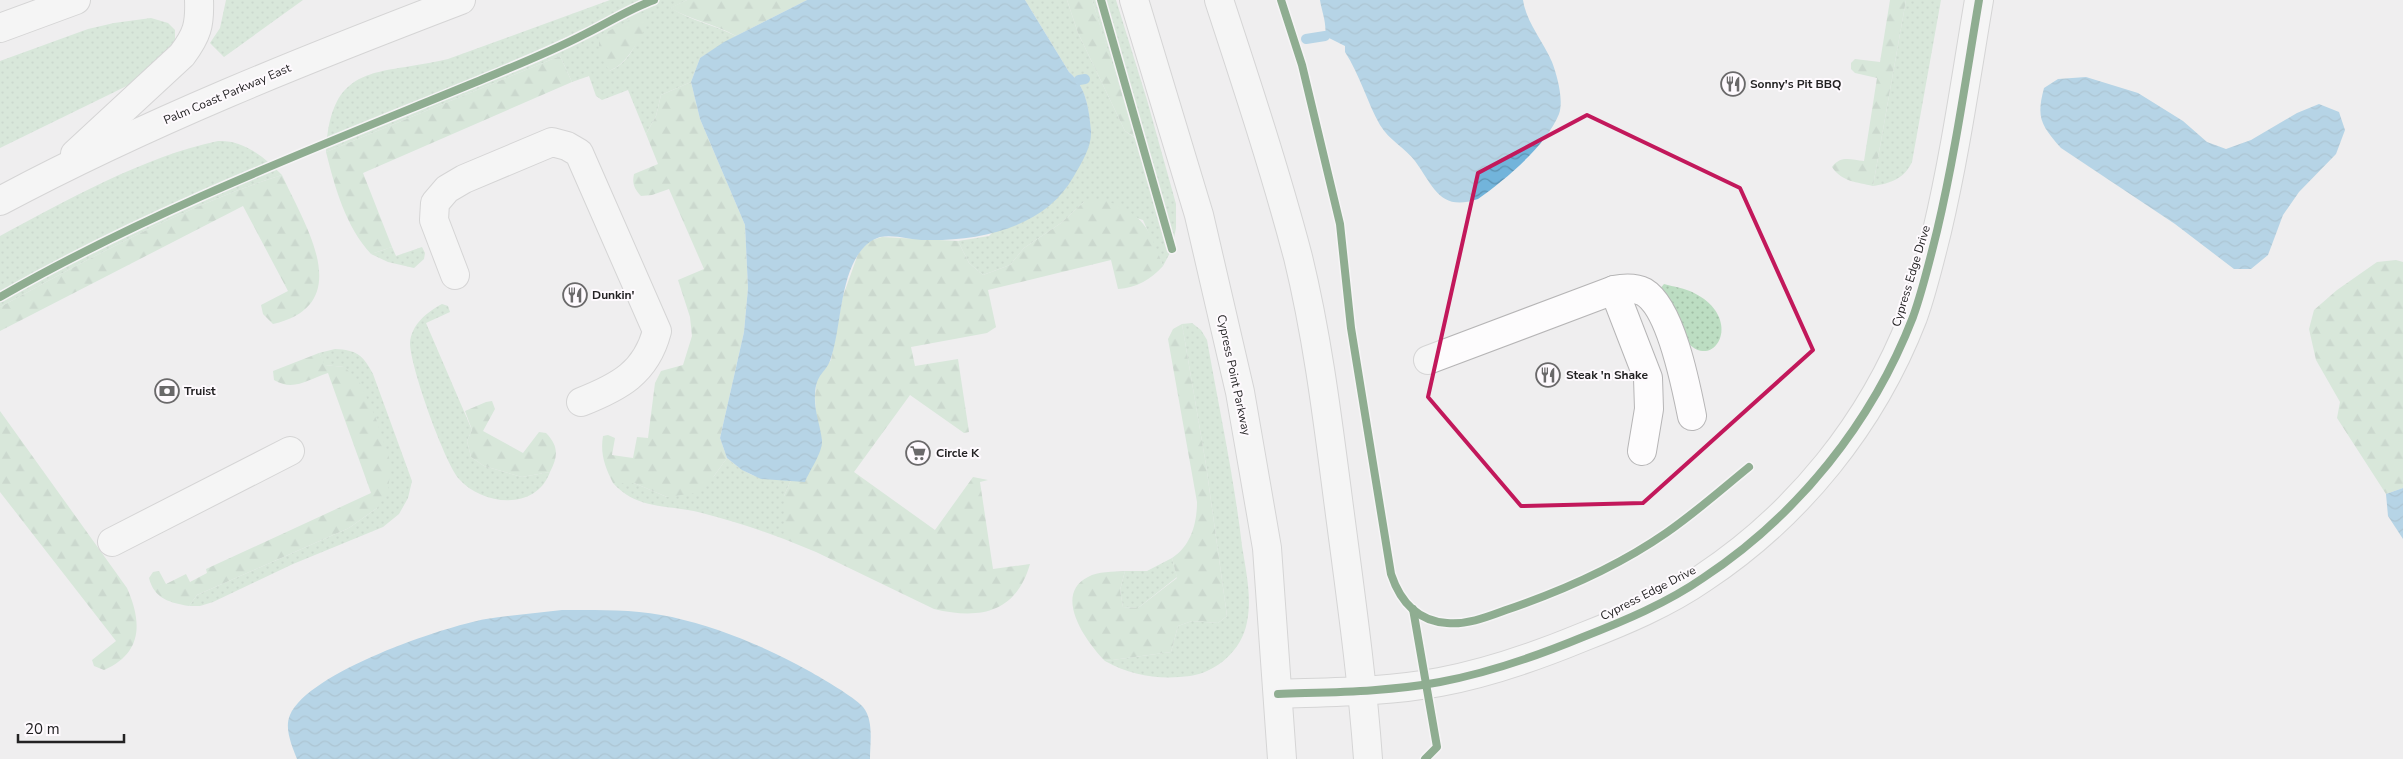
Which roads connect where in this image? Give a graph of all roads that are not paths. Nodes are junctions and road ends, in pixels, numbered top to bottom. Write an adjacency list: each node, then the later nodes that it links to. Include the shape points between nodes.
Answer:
1 (76, 0): 7 (street)
2 (199, 0): 8 (street, via 200,20 194,40 182,55)
3 (461, 0): 8 (street, Palm Coast Parkway East, via 209,100)
4 (1134, 0): 19 (street, Cypress Point Parkway, via 1199,215 1240,392 1267,548)
5 (1219, 0): 18 (street, via 1276,176 1313,328)
6 (1979, 0): 18 (street, Cypress Edge Drive, via 1947,187 1914,313 1881,385 1827,466 1774,524 1702,579 1625,620 1539,655 1449,680)
7 (0, 28)
8 (55, 172): 9 (street, Palm Coast Parkway East)
9 (0, 201)
10 (455, 275): 13 (street, via 434,220 435,203 447,189 552,142 579,153 657,330 652,348 634,374 610,390)
11 (1614, 290): 12 (street); 14 (street, via 1625,288 1644,292 1654,302 1673,340); 16 (street, via 1648,378 1649,409)
12 (1428, 360)
13 (581, 402)
14 (1692, 416)
15 (290, 451): 17 (street)
16 (1642, 451)
17 (112, 542)
18 (1363, 691): 19 (street, Cypress Edge Drive); 21 (street)
19 (1278, 694): 20 (street, Cypress Point Parkway)
20 (1282, 759)
21 (1368, 759)

